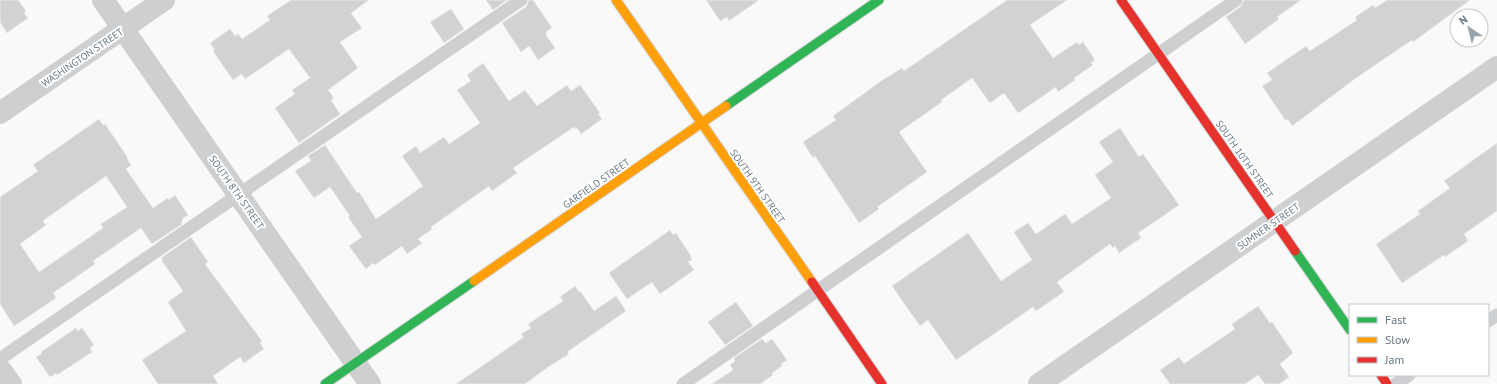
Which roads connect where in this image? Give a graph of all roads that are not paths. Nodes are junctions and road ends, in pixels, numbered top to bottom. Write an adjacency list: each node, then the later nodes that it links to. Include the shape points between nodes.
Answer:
1 (103, 0): 8 (street, SOUTH 8TH STREET)
2 (164, 0): 8 (street, WASHINGTON STREET)
3 (521, 0): 13 (lane)
4 (616, 0): 12 (main road, SOUTH 9TH STREET)
5 (879, 0): 12 (main road, GARFIELD STREET)
6 (1121, 0): 9 (main road, SOUTH 10TH STREET)
7 (1236, 0): 9 (lane)
8 (123, 29): 11 (street, WASHINGTON STREET); 13 (street, SOUTH 8TH STREET)
9 (1158, 54): 14 (main road, SOUTH 10TH STREET); 15 (lane)
10 (1497, 67): 14 (street, SUMNER STREET)
11 (0, 113)
12 (701, 123): 15 (main road, SOUTH 9TH STREET); 18 (main road, GARFIELD STREET)
13 (239, 195): 17 (lane); 18 (street, SOUTH 8TH STREET)
14 (1275, 221): 16 (main road, SOUTH 10TH STREET); 26 (street, SUMNER STREET)
15 (818, 291): 24 (lane); 25 (main road, SOUTH 9TH STREET)
16 (1349, 329)
17 (0, 359)
18 (355, 363): 22 (main road, GARFIELD STREET); 23 (street, SOUTH 8TH STREET)
19 (0, 369): 21 (street)
20 (1408, 376): 27 (lane)
21 (11, 384)
22 (325, 384)
23 (370, 384)
24 (683, 384)
25 (882, 384)
26 (1039, 384)
27 (1396, 384)

